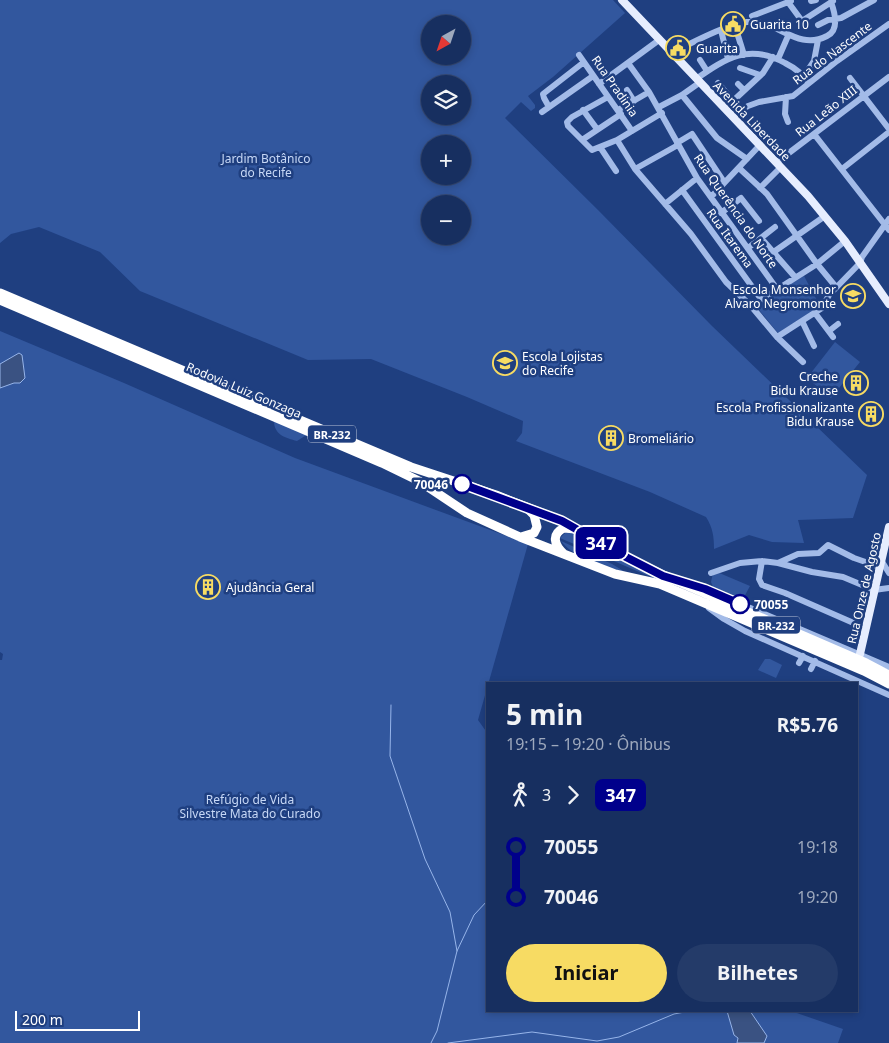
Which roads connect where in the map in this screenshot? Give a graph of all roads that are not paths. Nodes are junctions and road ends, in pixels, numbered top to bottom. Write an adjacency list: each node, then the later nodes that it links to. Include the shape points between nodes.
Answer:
1 (622, 0): 12 (main road, Avenida Liberdade)
2 (874, 0): 6 (street, via 847,16)
3 (790, 1): 4 (street, via 802,21); 5 (street)
4 (832, 1): 6 (street)
5 (752, 16)
6 (835, 19): 8 (street); 13 (street, via 836,27 832,34)
7 (889, 24): 31 (street, Rua do Nascente)
8 (818, 25)
9 (735, 26): 10 (street); 11 (street, via 744,22 770,25); 16 (street)
10 (721, 30): 14 (street); 18 (street)
11 (788, 36): 13 (street); 17 (street)
12 (660, 40): 14 (main road, Avenida Liberdade); 21 (street)
13 (818, 40): 26 (street, via 814,60)
14 (671, 53): 29 (main road, Avenida Liberdade)
15 (580, 55): 20 (street, Rua Pradinia)
16 (744, 55): 17 (street, via 757,53); 18 (street)
17 (776, 58): 24 (street); 26 (street)
18 (728, 59): 23 (street)
19 (700, 60): 23 (street)
20 (584, 62): 25 (street, Rua Pradinia); 43 (street, via 544,94)
21 (628, 63): 32 (street); 36 (street, Rua Querência do Norte)
22 (740, 68): 24 (street)
23 (707, 71): 29 (street)
24 (760, 75): 35 (street)
25 (593, 76): 32 (street, Rua Pradinia); 43 (street)
26 (804, 76): 31 (street)
27 (889, 77): 38 (street, Rua Leão XIII)
28 (850, 78): 38 (street)
29 (697, 81): 37 (street); 49 (main road, Avenida Liberdade)
30 (718, 83): 41 (street)
31 (809, 83): 40 (street, Rua do Nascente, via 801,92)
32 (599, 84): 39 (street, Rua Pradinia)
33 (738, 84): 35 (street)
34 (627, 90): 42 (street)
35 (744, 90): 41 (street)
36 (650, 92): 42 (street); 45 (street, Rua Querência do Norte)
37 (682, 95): 45 (street); 60 (street, via 717,138)
38 (864, 95): 53 (street); 54 (street, Rua Leão XIII)
39 (608, 97): 44 (street); 48 (street, Rua Pradinia)
40 (786, 97): 46 (street, Rua do Nascente, via 759,102); 50 (street)
41 (734, 100): 46 (street)
42 (634, 101): 48 (street)
43 (549, 107): 47 (street)
44 (583, 110): 51 (street); 55 (street, via 567,124)
45 (660, 110): 52 (street); 57 (street, Rua Querência do Norte)
46 (741, 110): 49 (street, Rua do Nascente)
47 (542, 112)
48 (620, 112): 51 (street); 52 (street, Rua Pradinia)
49 (732, 116): 58 (main road, Avenida Liberdade)
50 (788, 122)
51 (597, 130): 55 (street)
52 (632, 131): 56 (street)
53 (889, 131): 64 (street)
54 (814, 134): 61 (street, Rua Leão XIII); 64 (street)
55 (582, 140): 59 (street, via 592,150)
56 (617, 140): 59 (street); 63 (street)
57 (677, 144): 63 (street); 66 (street, Rua Querência do Norte); 67 (street, via 691,134)
58 (760, 145): 60 (street); 61 (main road, Avenida Liberdade)
59 (600, 147): 65 (street)
60 (747, 159): 62 (street)
61 (779, 165): 68 (street, Rua Leão XIII); 73 (main road, Avenida Liberdade)
62 (739, 168): 67 (street); 68 (street)
63 (635, 169): 71 (street)
64 (842, 169): 75 (street)
65 (616, 171)
66 (697, 178): 69 (street); 70 (street, Rua Querência do Norte)
67 (724, 182): 70 (street)
68 (760, 188): 77 (street)
69 (682, 190): 71 (street); 89 (street, Rua Itarema)
70 (711, 197): 72 (street, Rua Querência do Norte)
71 (665, 204): 91 (street, via 726,282)
72 (721, 213): 74 (street, via 741,198); 80 (street, Rua Querência do Norte)
73 (825, 216): 77 (street); 79 (main road, Avenida Liberdade)
74 (759, 221)
75 (888, 224): 82 (street)
76 (775, 227): 78 (street)
77 (797, 234): 81 (street); 83 (street)
78 (761, 238): 80 (street); 81 (street)
79 (844, 241): 82 (main road, Avenida Liberdade); 83 (street)
80 (748, 248): 86 (street, Rua Querência do Norte)
81 (774, 251): 84 (street)
82 (860, 263): 85 (street); 90 (main road)
83 (817, 264): 84 (street); 85 (street)
84 (795, 277): 86 (street)
85 (836, 287): 92 (street, via 824,306)
86 (777, 289): 89 (street)
87 (0, 293): 98 (highway, Rodovia Luiz Gonzaga / BR-232, via 411,467)
88 (0, 300): 101 (highway, Rodovia Luiz Gonzaga / BR-232, via 382,463 419,481 467,513)
89 (760, 300): 91 (street)
90 (889, 304)
91 (751, 306): 95 (street)
92 (815, 313): 93 (street); 94 (street, via 831,334)
93 (802, 321): 95 (street); 96 (street)
94 (838, 324)
95 (777, 337): 97 (street)
96 (814, 346)
97 (803, 362)
98 (526, 507): 100 (highway, Rodovia Luiz Gonzaga / BR-232); 101 (highway, via 534,515 537,526 534,533)
99 (889, 527): 105 (main road, Rua Onze de Agosto)
100 (580, 530): 102 (highway, via 564,528 557,532 557,546); 108 (highway, Rodovia Luiz Gonzaga / BR-232)
101 (520, 537): 102 (highway, Rodovia Luiz Gonzaga / BR-232)
102 (566, 555): 111 (highway, Rodovia Luiz Gonzaga / BR-232, via 615,574 660,584)
103 (762, 561): 104 (street); 106 (street, via 740,563); 112 (street, via 760,583)
104 (778, 563): 105 (street, via 798,554 819,553 828,545 854,558); 110 (street, via 843,577)
105 (880, 563): 107 (street); 110 (main road, Rua Onze de Agosto)
106 (711, 573)
107 (889, 573)
108 (663, 576): 113 (street, via 722,596); 119 (highway, Rodovia Luiz Gonzaga / BR-232)
109 (889, 588): 110 (street)
110 (874, 590): 112 (main road, Rua Onze de Agosto)
111 (698, 600): 114 (street, via 733,624); 120 (highway, Rodovia Luiz Gonzaga / BR-232)
112 (865, 628): 113 (main road, Rua Onze de Agosto)
113 (860, 654): 117 (street)
114 (803, 656): 115 (street); 116 (street)
115 (815, 661): 118 (street); 121 (street)
116 (799, 663)
117 (889, 667)
118 (811, 669)
119 (889, 675)
120 (889, 684)
121 (889, 695)

